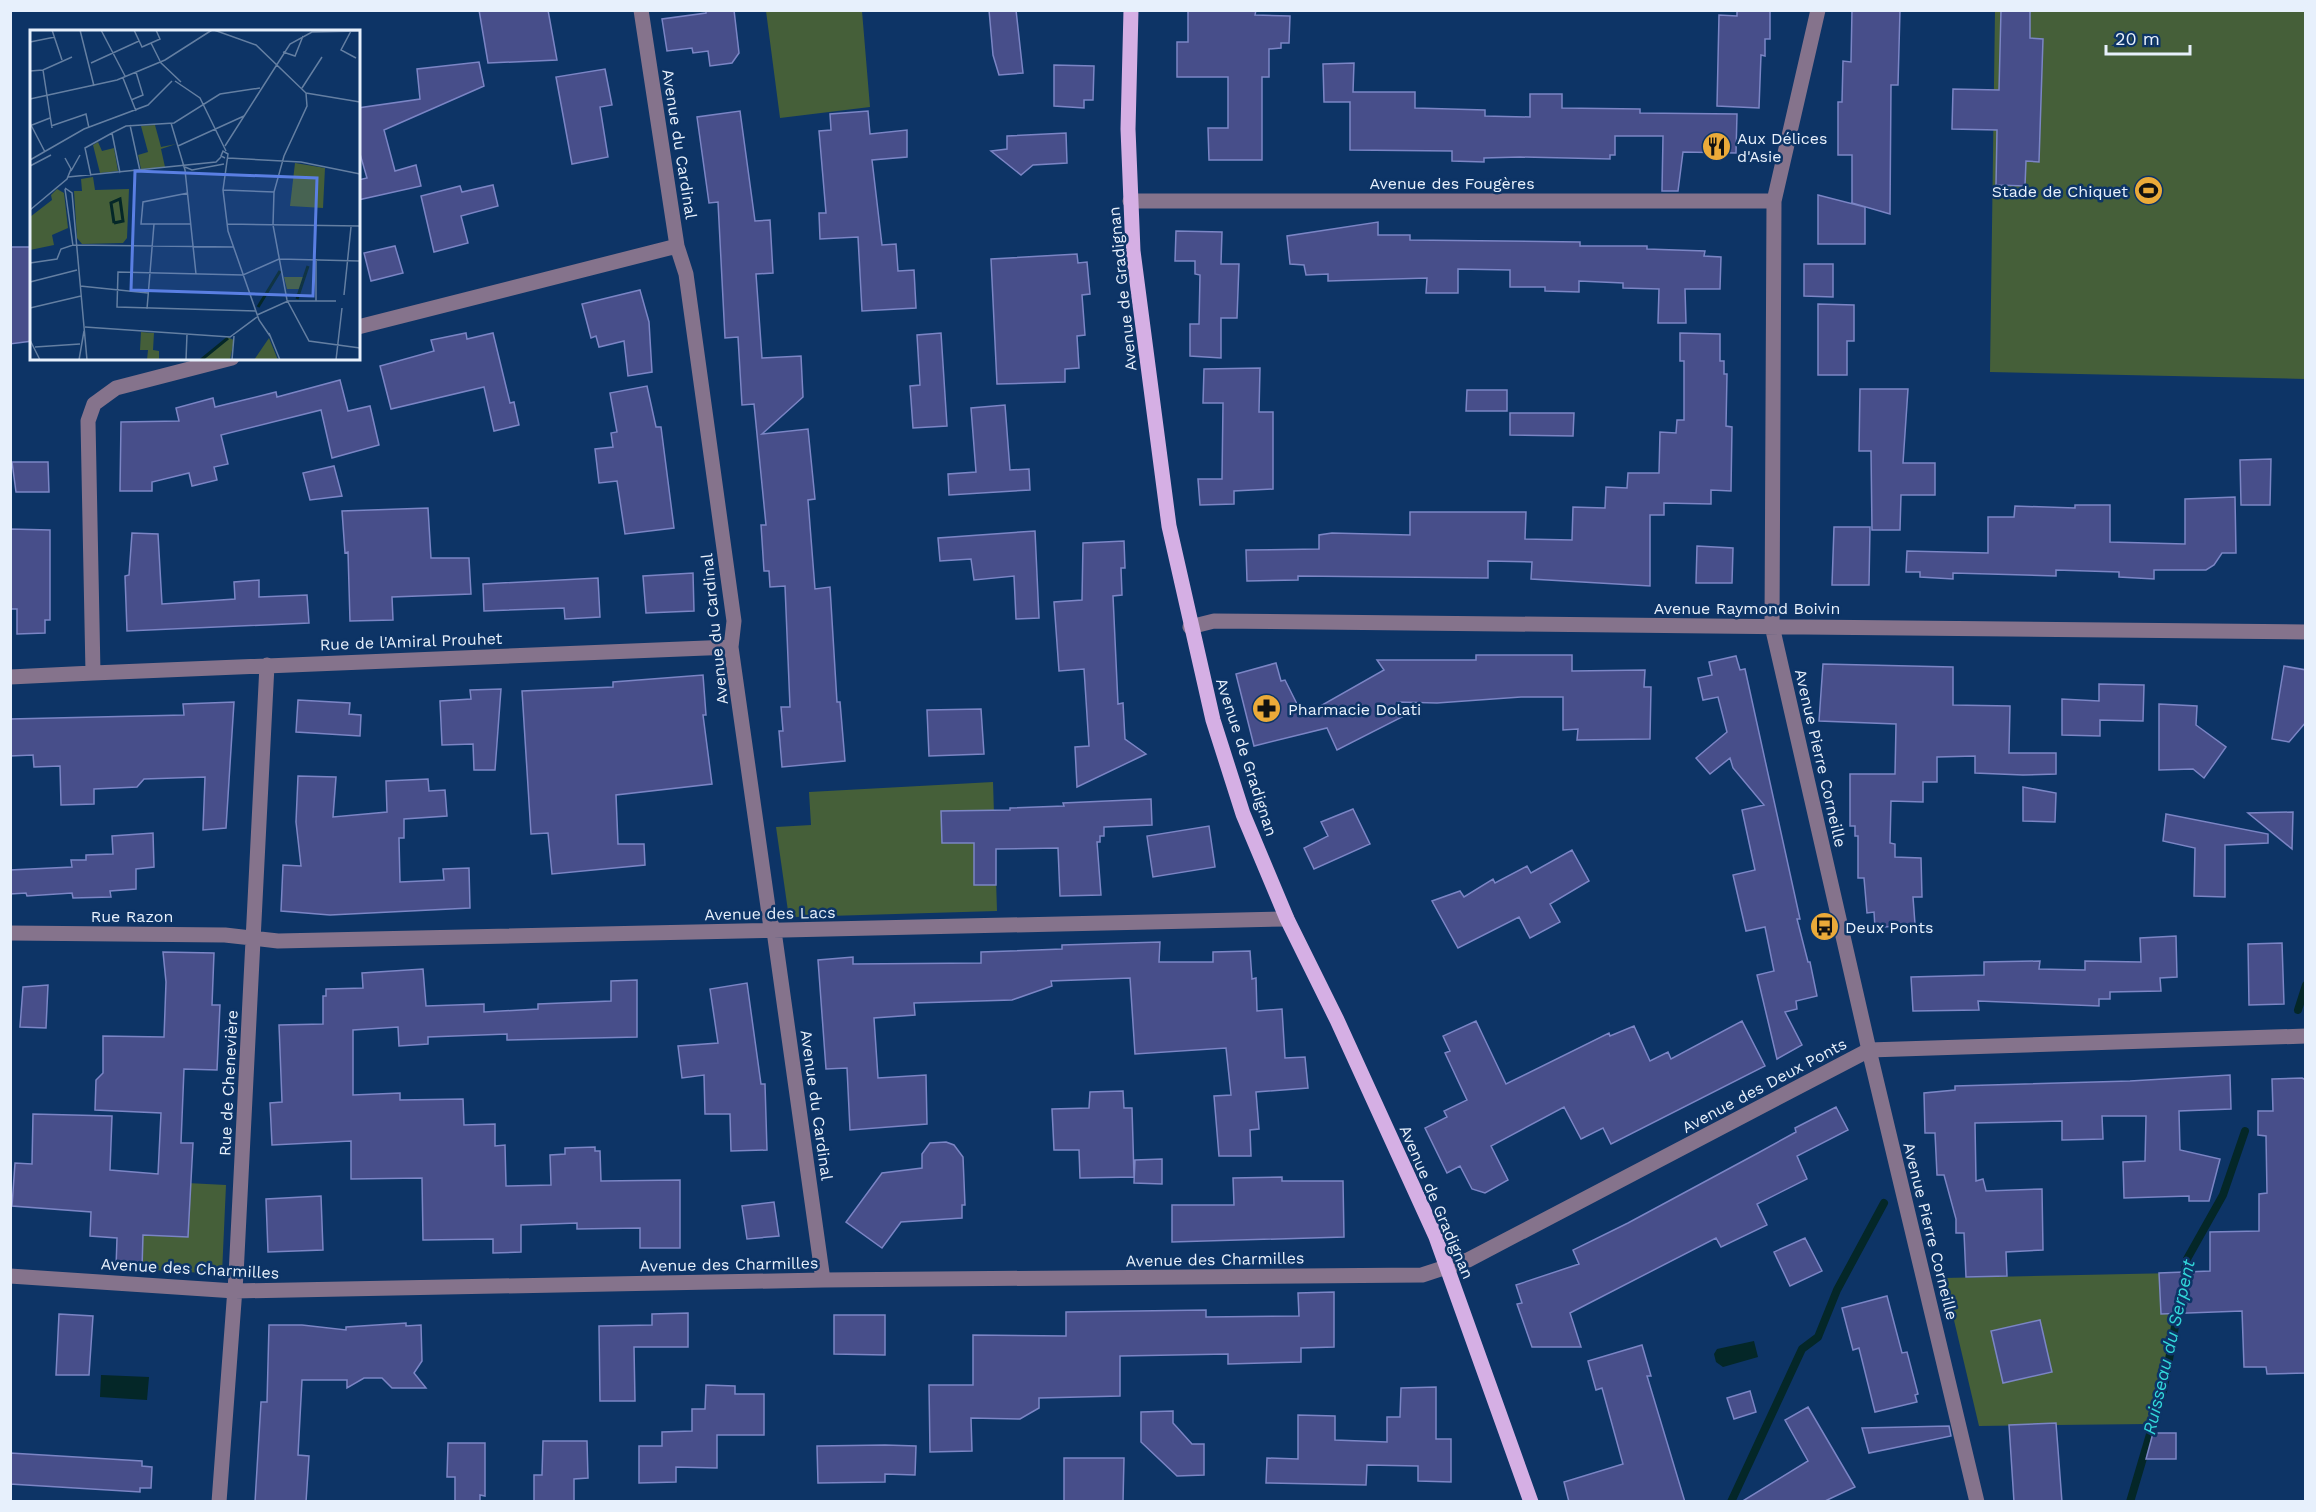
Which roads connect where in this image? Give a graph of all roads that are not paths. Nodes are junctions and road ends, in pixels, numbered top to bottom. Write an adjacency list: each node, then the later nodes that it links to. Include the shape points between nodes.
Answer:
1 (641, 10): 6 (street, Avenue du Cardinal)
2 (1131, 10): 4 (main road, Avenue de Gradignan)
3 (1818, 10): 5 (street, Avenue Pierre Corneille)
4 (1130, 201): 5 (street, Avenue des Fougères); 10 (main road, Avenue de Gradignan, via 1168,526)
5 (1774, 201): 9 (street, Avenue Pierre Corneille)
6 (677, 246): 7 (street); 12 (street, Avenue du Cardinal, via 686,274 734,621)
7 (360, 326)
8 (224, 360): 14 (street, via 116,388 94,404 88,422)
9 (1773, 626): 10 (street, Avenue Raymond Boivin, via 1214,621); 11 (street, Avenue Raymond Boivin); 21 (street, Avenue Pierre Corneille)
10 (1190, 627): 16 (main road, Avenue de Gradignan, via 1213,720 1243,814)
11 (2306, 632)
12 (731, 647): 13 (street, Rue de l'Amiral Prouhet); 17 (street, Avenue du Cardinal)
13 (267, 665): 14 (street, Rue de l'Amiral Prouhet); 19 (street, Rue de Chenevière)
14 (93, 673): 15 (street, Rue de l'Amiral Prouhet)
15 (10, 677)
16 (1287, 919): 17 (street, Avenue des Lacs); 22 (main road, Avenue de Gradignan, via 1337,1020)
17 (774, 931): 19 (street, Avenue des Lacs, via 278,941); 24 (street, Avenue du Cardinal)
18 (10, 933): 19 (street, Rue Razon, via 225,934)
19 (254, 938): 25 (street, Rue de Chenevière)
20 (2306, 1036): 21 (street, Avenue des Deux Ponts)
21 (1869, 1050): 22 (street, Avenue des Deux Ponts); 28 (street, Avenue Pierre Corneille)
22 (1448, 1268): 24 (street, Avenue des Charmilles, via 1422,1275); 27 (main road, Avenue de Gradignan)
23 (10, 1276): 25 (street, Avenue des Charmilles)
24 (823, 1280): 25 (street, Avenue des Charmilles)
25 (235, 1291): 26 (street, Rue de Chenevière)
26 (219, 1502)
27 (1531, 1502)
28 (1977, 1502)

